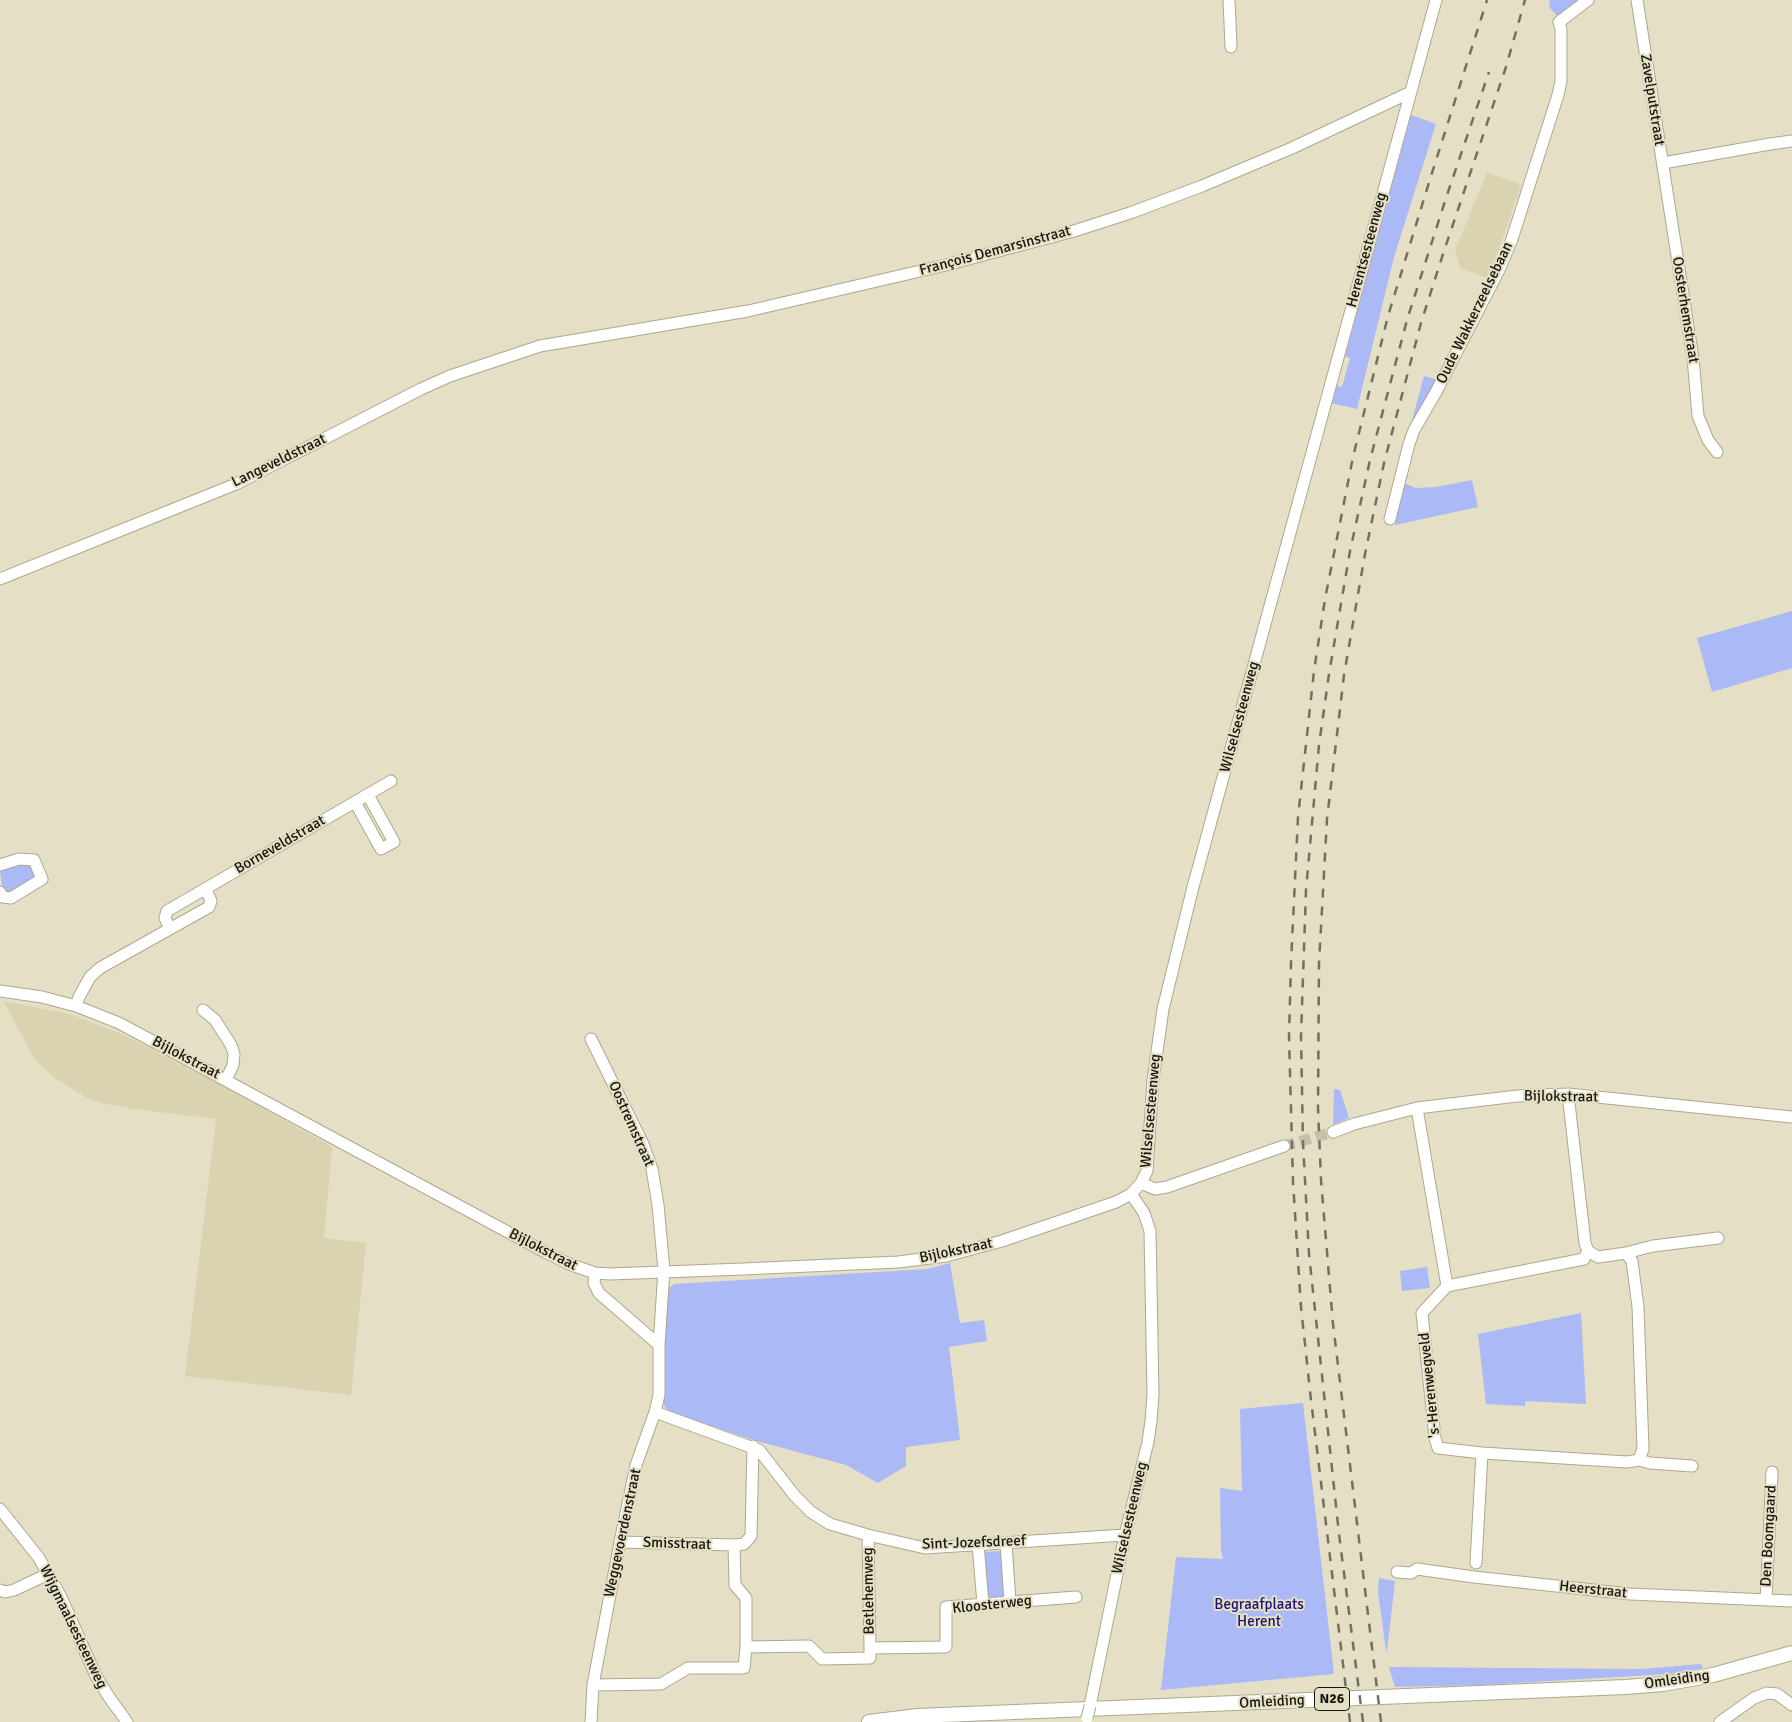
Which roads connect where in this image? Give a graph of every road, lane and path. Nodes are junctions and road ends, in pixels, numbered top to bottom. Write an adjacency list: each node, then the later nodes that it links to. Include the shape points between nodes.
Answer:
1 (1229, 0): 5 (street)
2 (1436, 0): 6 (street, Herentsesteenweg)
3 (1588, 0): 12 (street, Oude Wakkerzeelsebaan, via 1559,22 1561,73 1558,95 1512,239 1414,430)
4 (1637, 0): 8 (street, Zavelputstraat)
5 (1231, 47)
6 (1411, 92): 9 (street, François Demarsinstraat, via 1202,186 1074,231 946,265 748,311); 11 (street, Herentsesteenweg)
7 (1789, 142): 8 (street, Zavelputstraat)
8 (1662, 163): 10 (street, Oosterhemstraat, via 1693,358 1698,416)
9 (558, 343): 13 (street, Langeveldstraat, via 450,376 236,484)
10 (1717, 452)
11 (1298, 501): 31 (street, Wilselsesteenweg, via 1163,1009 1153,1080 1147,1171)
12 (1390, 519)
13 (0, 579)
14 (391, 781): 15 (street, Borneveldstraat)
15 (368, 795): 16 (street, Borneveldstraat); 16 (street, via 394,842 381,849)
16 (355, 802): 18 (street, Borneveldstraat)
17 (0, 865): 19 (street, via 19,859 34,860 42,880 11,898 3,897)
18 (206, 890): 20 (street, Borneveldstraat, via 167,912 165,918); 20 (street, via 212,901 209,907)
19 (0, 892)
20 (170, 929): 22 (street, via 100,968 90,977)
21 (0, 991): 22 (street, Bijlokstraat)
22 (76, 1006): 25 (street, Bijlokstraat, via 137,1031)
23 (203, 1010): 25 (street, via 216,1020 231,1045 234,1059)
24 (591, 1039): 36 (street, Oostremstraat, via 652,1169)
25 (226, 1080): 37 (street, Bijlokstraat, via 545,1252)
26 (1568, 1094): 27 (street, Bijlokstraat, via 1517,1096); 28 (street, Bijlokstraat); 34 (street)
27 (1417, 1108): 29 (street, Bijlokstraat); 38 (street)
28 (1792, 1117)
29 (1333, 1132)
30 (1284, 1146): 31 (street, via 1167,1188 1155,1189)
31 (1141, 1183): 32 (street, Wilselsesteenweg)
32 (1131, 1194): 36 (street, Bijlokstraat, via 1028,1232 946,1256 898,1262); 48 (street, Wilselsesteenweg, via 1144,1213 1150,1231 1152,1394 1148,1442)
33 (1718, 1238): 35 (street, via 1653,1246)
34 (1588, 1251): 35 (street, via 1598,1257); 38 (street, via 1584,1259)
35 (1626, 1253): 43 (street, via 1632,1262 1638,1307 1643,1449)
36 (664, 1272): 37 (street, Bijlokstraat); 39 (street, Weggevoerdenstraat)
37 (595, 1273): 39 (street, via 594,1283 599,1293)
38 (1447, 1286): 42 (street, 's-Herenwegveld, via 1422,1313 1435,1438 1438,1448)
39 (659, 1345): 40 (street, Weggevoerdenstraat, via 659,1395)
40 (655, 1412): 41 (street, Sint-Jozefsdreef); 49 (street, Weggevoerdenstraat, via 636,1465)
41 (753, 1446): 47 (street, Sint-Jozefsdreef, via 811,1512 830,1524); 52 (street, via 750,1536 744,1544)
42 (1482, 1453): 43 (street, 's-Herenwegveld, via 1627,1462); 53 (street)
43 (1639, 1460): 44 (street, 's-Herenwegveld)
44 (1692, 1466)
45 (1772, 1472): 58 (street, Den Boomgaard)
46 (0, 1509): 55 (street, Wijgmaalsesteenweg)
47 (868, 1535): 51 (street, Sint-Jozefsdreef, via 925,1548); 63 (street, Betlehemweg)
48 (1125, 1535): 50 (street, Sint-Jozefsdreef); 68 (street, Wilselsesteenweg)
49 (620, 1542): 52 (street, Smisstraat); 66 (street, Weggevoerdenstraat)
50 (1006, 1543): 51 (street, Sint-Jozefsdreef); 60 (street)
51 (978, 1544): 61 (street)
52 (734, 1545): 62 (street, via 735,1585 746,1598)
53 (1476, 1563)
54 (1397, 1572): 58 (street, Heerstraat, via 1411,1574 1418,1569 1630,1594)
55 (48, 1574): 56 (street, via 14,1590); 69 (street, Wijgmaalsesteenweg, via 96,1676)
56 (0, 1590)
57 (1076, 1597): 60 (street, Kloosterweg)
58 (1766, 1600): 59 (street, Heerstraat)
59 (1792, 1601)
60 (1010, 1602): 61 (street, Kloosterweg)
61 (983, 1604): 63 (street, Kloosterweg, via 946,1607 946,1647)
62 (746, 1647): 63 (street, via 809,1646 822,1659 870,1658); 66 (street, via 744,1668 688,1668 661,1684)
63 (870, 1648)
64 (1792, 1653): 71 (main road, Omleiding / N26, via 1713,1675 1626,1687 917,1716)
65 (1792, 1662): 72 (main road, Omleiding / N26, via 1715,1682 1643,1692)
66 (593, 1684): 70 (street, Weggevoerdenstraat)
67 (1792, 1705): 73 (street, via 1777,1694 1767,1693 1754,1698)
68 (1088, 1715)
69 (127, 1722)
70 (592, 1722)
71 (869, 1722)
72 (920, 1722)
73 (1720, 1722)

